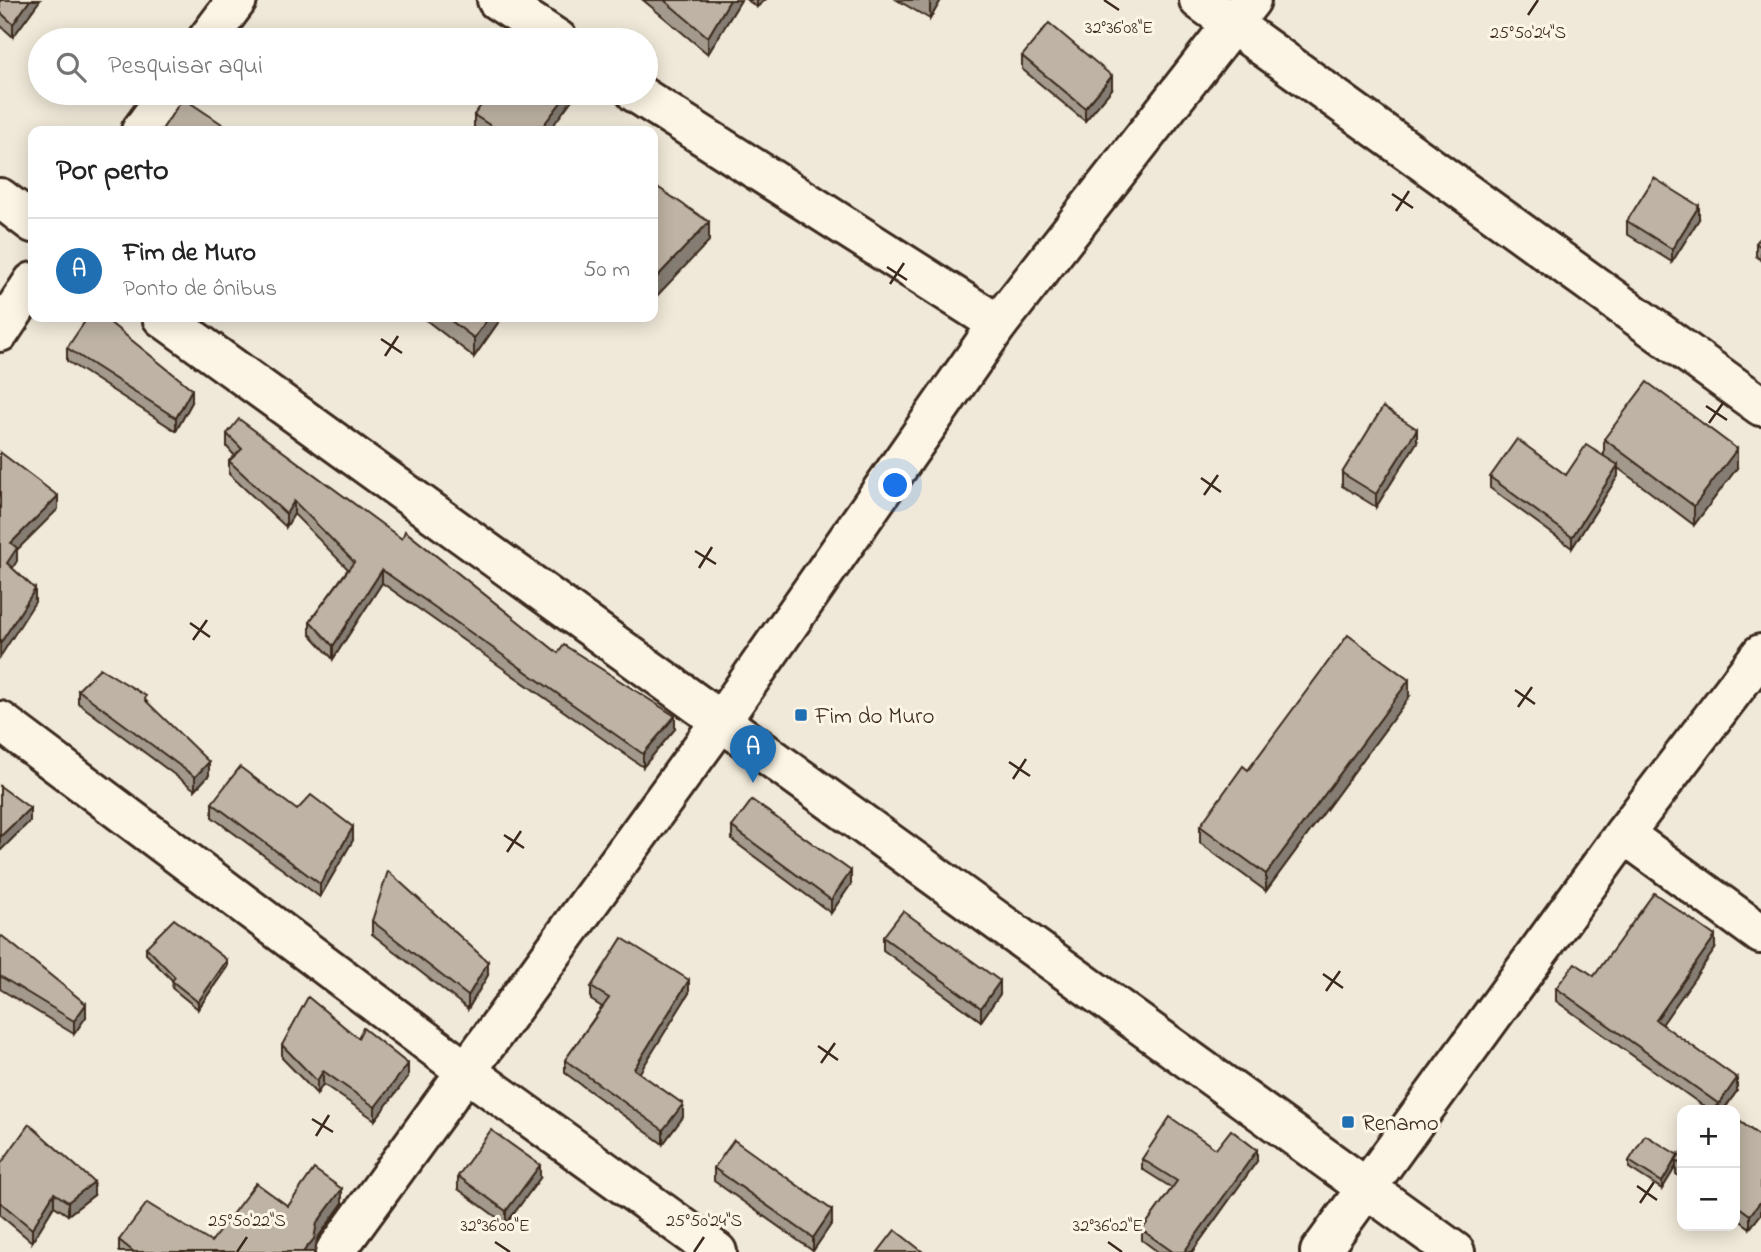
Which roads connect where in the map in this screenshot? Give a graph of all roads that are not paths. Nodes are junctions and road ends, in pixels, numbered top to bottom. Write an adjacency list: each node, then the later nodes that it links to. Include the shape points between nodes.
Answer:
1 (237, 0): 5 (street)
2 (497, 0): 6 (street)
3 (1199, 0): 4 (street)
4 (1241, 12): 14 (street); 16 (street)
5 (216, 28)
6 (540, 28)
7 (160, 105): 9 (street)
8 (655, 105): 14 (street)
9 (145, 126)
10 (0, 198): 11 (street)
11 (28, 219)
12 (28, 290): 15 (street)
13 (169, 322): 19 (street)
14 (998, 324): 19 (street)
15 (0, 332)
16 (1761, 406)
17 (1761, 654): 20 (street)
18 (0, 721): 22 (street)
19 (721, 722): 22 (street); 23 (street)
20 (1624, 834): 21 (street); 23 (street)
21 (1761, 934)
22 (466, 1071): 24 (street); 25 (street)
23 (1368, 1186): 26 (street); 27 (street)
24 (335, 1252)
25 (717, 1252)
26 (1320, 1252)
27 (1455, 1252)

